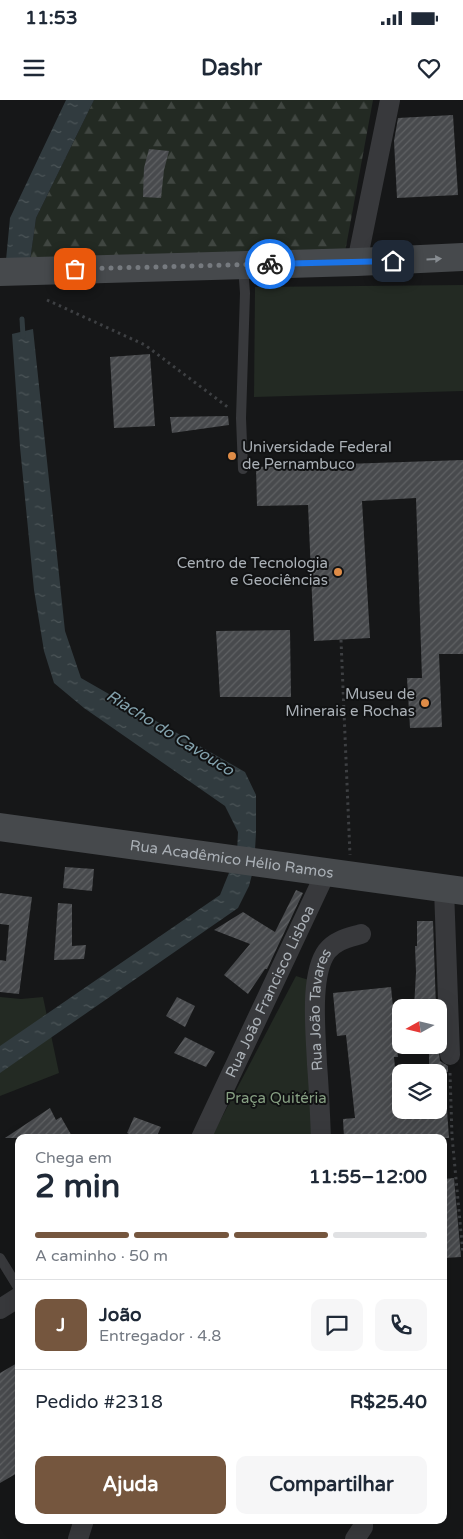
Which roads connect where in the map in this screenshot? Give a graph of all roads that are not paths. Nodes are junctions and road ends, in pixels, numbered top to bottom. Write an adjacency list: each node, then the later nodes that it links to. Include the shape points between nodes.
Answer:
1 (390, 100): 3 (street)
2 (463, 257): 3 (street, one-way to 2)
3 (357, 262): 4 (street)
4 (243, 265): 5 (street); 6 (lane)
5 (0, 272)
6 (243, 469)
7 (0, 827): 8 (street, Rua Acadêmico Hélio Ramos)
8 (338, 874): 9 (street, Rua Acadêmico Hélio Ramos); 12 (street, Rua João Francisco Lisboa)
9 (454, 890): 11 (street)
10 (361, 934): 13 (street, Rua João Tavares, via 341,939 333,945 326,952 318,974 315,1011)
11 (450, 1055)
12 (203, 1134)
13 (321, 1134)
14 (0, 1258): 15 (lane)
15 (15, 1282)
16 (15, 1300): 17 (street)
17 (0, 1310)
18 (83, 1524): 20 (street)
19 (363, 1524): 21 (street)
20 (78, 1539)
21 (355, 1539)

